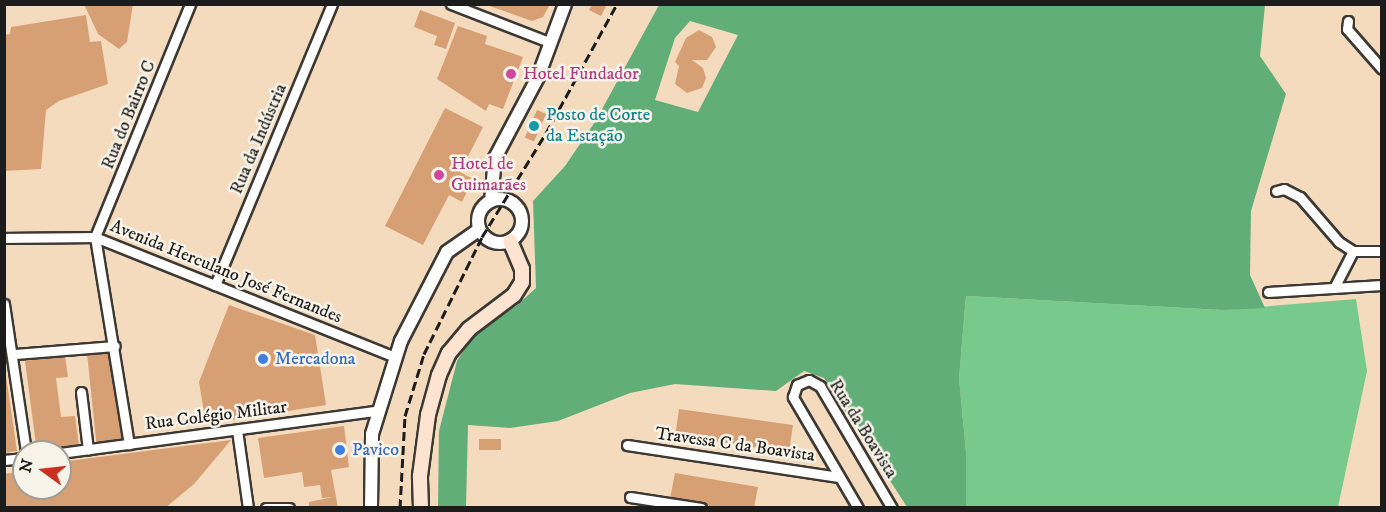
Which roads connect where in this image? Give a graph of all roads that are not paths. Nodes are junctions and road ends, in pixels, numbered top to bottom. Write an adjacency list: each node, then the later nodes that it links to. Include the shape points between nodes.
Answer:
1 (190, 4): 11 (street, Rua do Bairro C)
2 (332, 4): 16 (street, Rua da Indústria)
3 (451, 4): 6 (street)
4 (564, 4): 6 (street)
5 (1348, 21): 7 (street, via 1347,28)
6 (549, 42): 9 (street, via 538,77 495,158)
7 (1382, 69)
8 (1276, 191): 14 (street, via 1284,189 1300,197 1339,242)
9 (491, 201): 10 (street, via 480,212); 13 (street, via 508,200 520,211 520,232)
10 (479, 230): 13 (street, via 495,243); 23 (street, via 447,252)
11 (95, 237): 12 (street, Avenida Herculano José Fernandes); 16 (street, Avenida Herculano José Fernandes); 21 (street)
12 (4, 238)
13 (510, 241): 38 (main road, via 522,269 522,282 514,295 469,329 449,353 439,375 428,415 420,476)
14 (1353, 251): 15 (street); 18 (street)
15 (1382, 251)
16 (215, 285): 23 (street, Avenida Herculano José Fernandes)
17 (1382, 285): 18 (street)
18 (1334, 288): 19 (street)
19 (1268, 292)
20 (4, 304): 22 (street)
21 (116, 346): 22 (street); 28 (street)
22 (15, 354): 27 (street)
23 (395, 357): 25 (street)
24 (81, 392): 30 (street)
25 (376, 411): 26 (street, Rua Colégio Militar); 37 (street, via 370,452)
26 (237, 430): 28 (street, Rua Colégio Militar); 34 (street)
27 (25, 440)
28 (129, 444): 30 (street, Rua Colégio Militar)
29 (627, 445): 32 (street, Travessa C da Boavista)
30 (88, 450): 31 (street, Rua Colégio Militar)
31 (72, 452)
32 (839, 477): 40 (street, Rua da Boavista); 41 (street, Rua da Boavista, via 793,397 797,385 809,380 820,386)
33 (630, 497): 39 (street)
34 (248, 507)
35 (266, 507): 36 (street)
36 (289, 507)
37 (371, 507)
38 (421, 507)
39 (701, 507)
40 (858, 507)
41 (892, 507)

